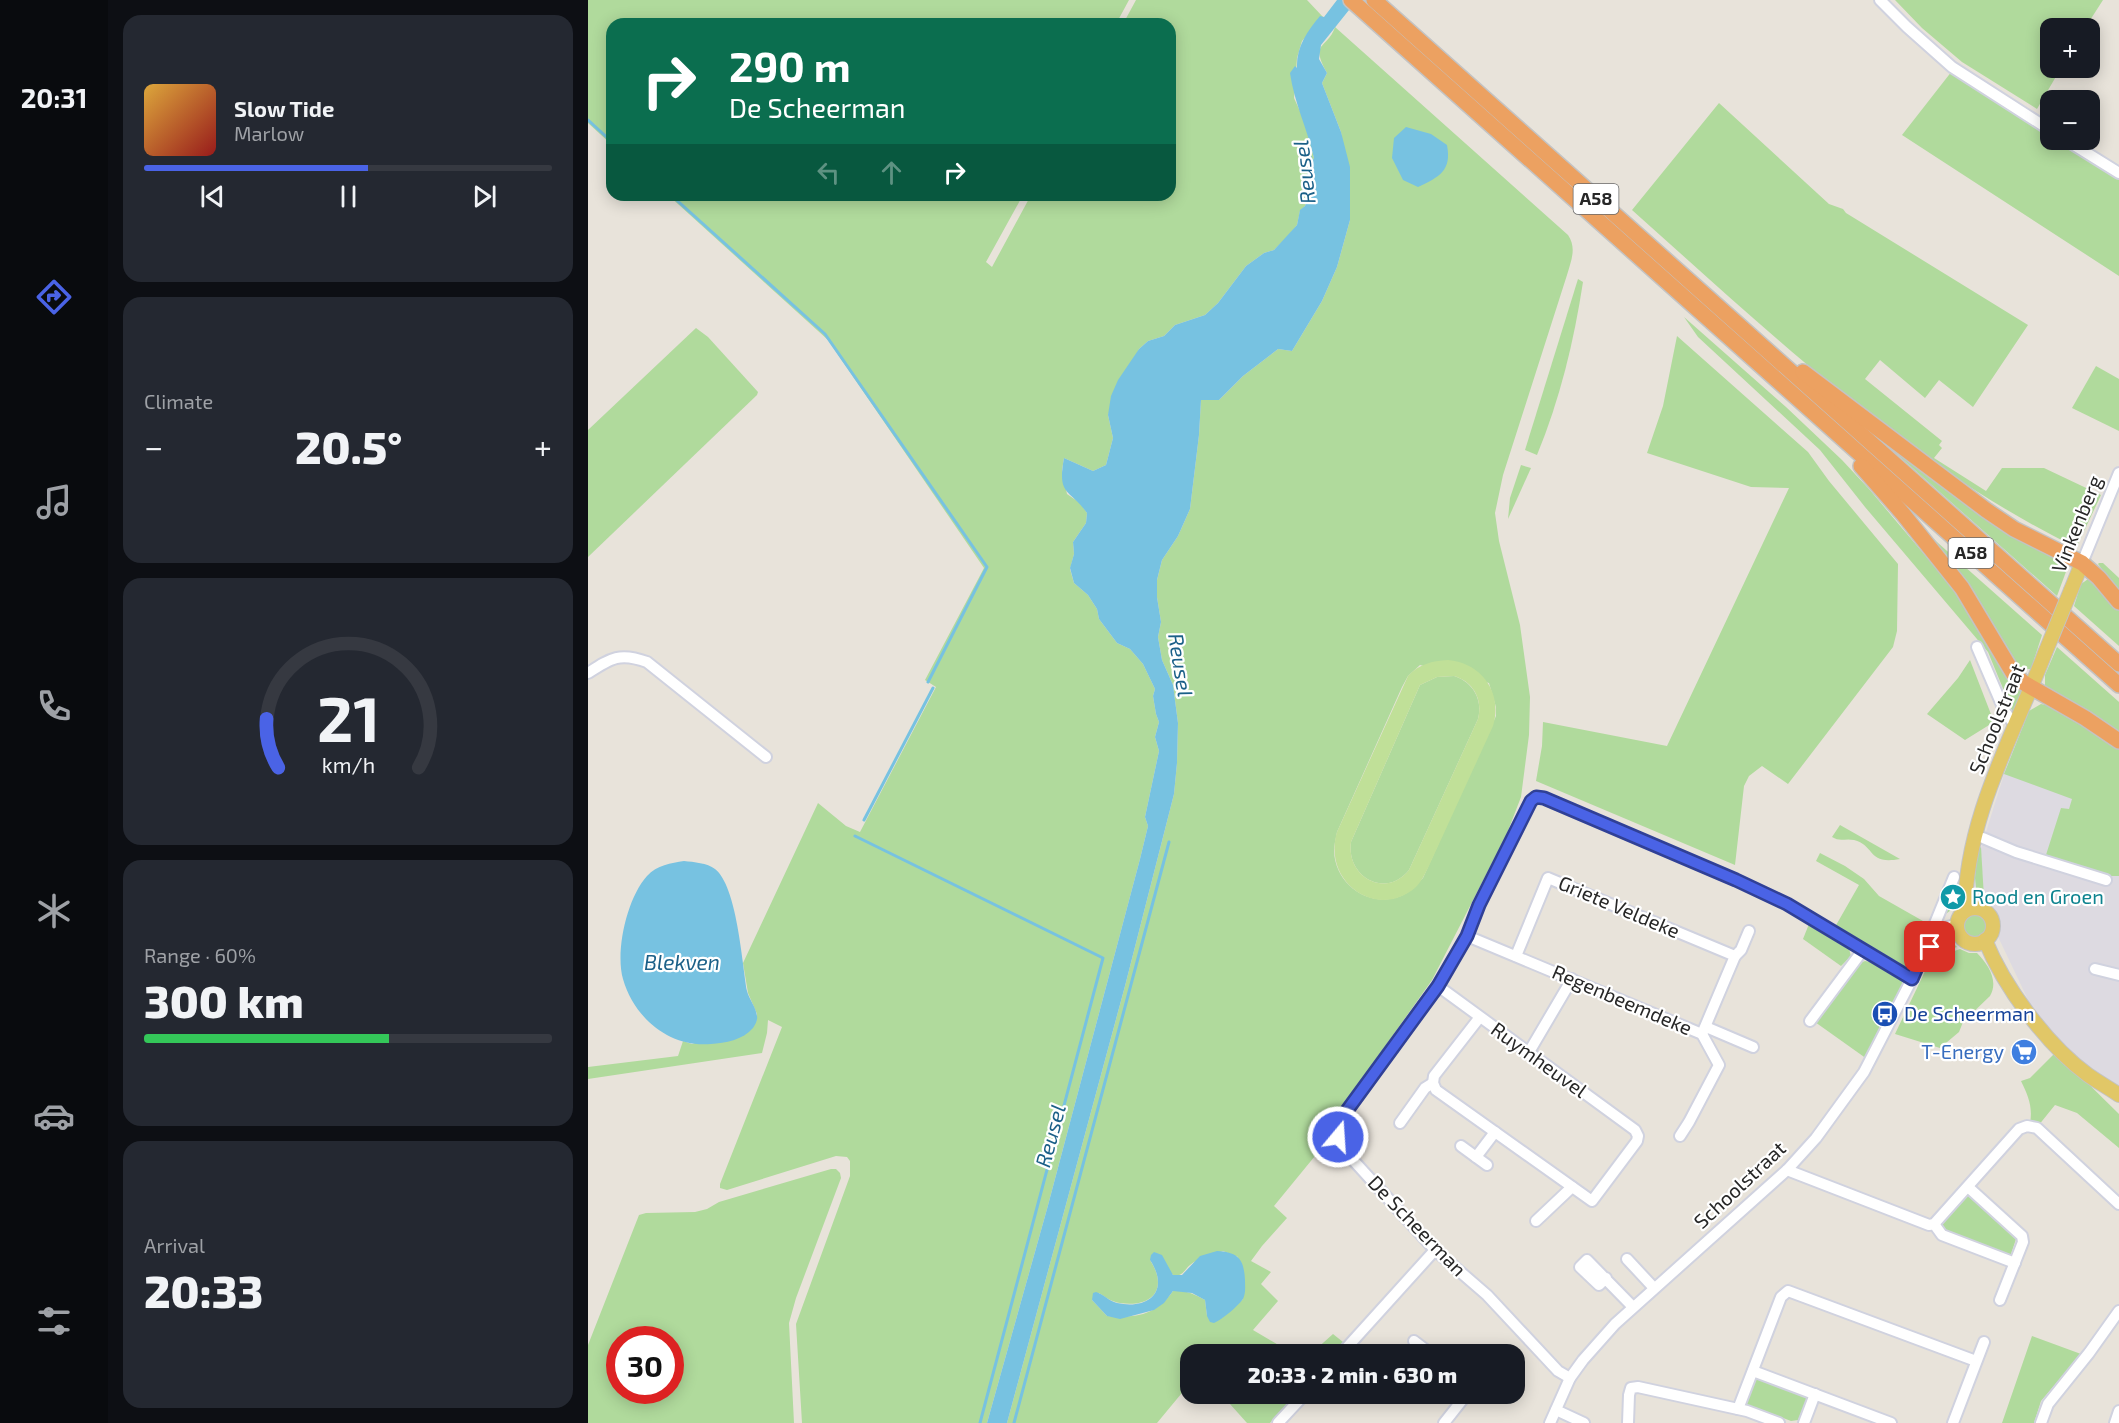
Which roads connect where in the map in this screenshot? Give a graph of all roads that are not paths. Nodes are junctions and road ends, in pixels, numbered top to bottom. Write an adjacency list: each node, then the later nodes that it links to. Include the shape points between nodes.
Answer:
1 (1374, 0): 7 (highway, A58)
2 (1880, 0): 4 (street, via 1952,67)
3 (1354, 3): 8 (highway, A58)
4 (2040, 123)
5 (2082, 150): 6 (street)
6 (2119, 173)
7 (1728, 317): 10 (highway, A58, via 1986,510 2014,529); 14 (highway, A58)
8 (1822, 421): 16 (highway, A58); 17 (highway, A58, via 1904,514 1962,588 2007,664)
9 (2119, 472): 10 (street, Vinkenberg)
10 (2082, 563): 11 (main road, Vinkenberg); 12 (highway, A58)
11 (2071, 590): 17 (main road, Schoolstraat, bridge)
12 (2119, 602)
13 (1977, 646): 18 (street, via 2005,712)
14 (2119, 664)
15 (588, 673): 20 (street, via 611,658 631,656 647,662)
16 (2119, 685)
17 (2031, 688): 18 (main road, Schoolstraat); 19 (highway, A58)
18 (2017, 723): 24 (main road, Schoolstraat, via 1977,822 1969,865)
19 (2119, 741)
20 (766, 757)
21 (1983, 838): 23 (street)
22 (1954, 877): 28 (street, Schoolstraat, via 1934,926)
23 (2106, 880)
24 (1971, 909): 25 (main road, via 1959,918); 29 (main road, via 1988,913 1992,922 1991,933)
25 (1958, 929): 28 (street); 29 (main road, via 1965,941)
26 (1749, 931): 32 (street)
27 (1467, 936): 30 (street, De Scheerman, via 1499,864 1536,797 1736,880 1802,912); 31 (street, Regenbeemdeke); 37 (street, De Scheerman)
28 (1938, 936): 36 (street, Schoolstraat, via 1928,939)
29 (1980, 942): 43 (main road, via 2034,1021)
30 (1863, 950): 36 (street, De Scheerman); 39 (street)
31 (1516, 956): 32 (street, Griete Veldeke, via 1548,878); 35 (street, Regenbeemdeke)
32 (1735, 956): 40 (street)
33 (2095, 969): 34 (street)
34 (2119, 975)
35 (1572, 979): 40 (street, Regenbeemdeke); 42 (street)
36 (1912, 979): 53 (street, Schoolstraat, via 1864,1072 1831,1120)
37 (1438, 986): 38 (street, Ruymheuvel); 59 (street, De Scheerman, via 1338,1126 1343,1149)
38 (1480, 1017): 42 (street, Ruymheuvel); 44 (street, via 1434,1076)
39 (1810, 1021)
40 (1704, 1031): 41 (street, Regenbeemdeke); 49 (street, Regenbeemdeke, via 1719,1065)
41 (1753, 1047)
42 (1529, 1052): 54 (street, Ruymheuvel, via 1638,1136 1592,1201)
43 (2089, 1076): 45 (main road); 46 (main road)
44 (1433, 1083): 47 (street); 48 (street, via 1436,1090)
45 (2119, 1095)
46 (2119, 1106)
47 (1400, 1123)
48 (1495, 1132): 51 (street); 54 (street)
49 (1680, 1136)
50 (1461, 1146): 51 (street)
51 (1476, 1157): 52 (street)
52 (1487, 1165)
53 (1787, 1170): 58 (street, via 1924,1224); 63 (street, Schoolstraat)
54 (1572, 1187): 57 (street)
55 (1968, 1187): 56 (street, via 2019,1129 2027,1126 2037,1128); 58 (street); 61 (street, via 2022,1236)
56 (2119, 1204)
57 (1536, 1221)
58 (1934, 1224): 61 (street, via 1942,1235)
59 (1435, 1250): 69 (street); 73 (street, De Scheerman, via 1487,1295 1558,1371)
60 (1627, 1259): 63 (street)
61 (2015, 1263): 64 (street)
62 (1606, 1278): 65 (street)
63 (1654, 1288): 65 (street, Schoolstraat)
64 (2000, 1300)
65 (1633, 1307): 73 (street, Schoolstraat, via 1596,1344)
66 (2119, 1311): 89 (street, via 2048,1404)
67 (1414, 1341): 70 (street)
68 (1984, 1342): 71 (street)
69 (1350, 1344)
70 (1418, 1344)
71 (1976, 1361): 72 (street, via 1788,1291 1781,1297); 88 (street)
72 (1753, 1371): 74 (street); 77 (street)
73 (1570, 1378): 78 (street, Schoolstraat)
74 (1815, 1394): 86 (street); 87 (street)
75 (1296, 1404): 80 (street)
76 (1459, 1404): 81 (street)
77 (1738, 1409): 84 (street, via 1638,1387 1631,1388 1629,1395); 85 (street)
78 (1556, 1410): 82 (street, Schoolstraat); 83 (street)
79 (2119, 1411): 90 (street)
80 (1278, 1423)
81 (1444, 1423)
82 (1550, 1423)
83 (1584, 1423)
84 (1628, 1423)
85 (1779, 1423)
86 (1804, 1423)
87 (1891, 1423)
88 (1953, 1423)
89 (2041, 1423)
90 (2115, 1423)

